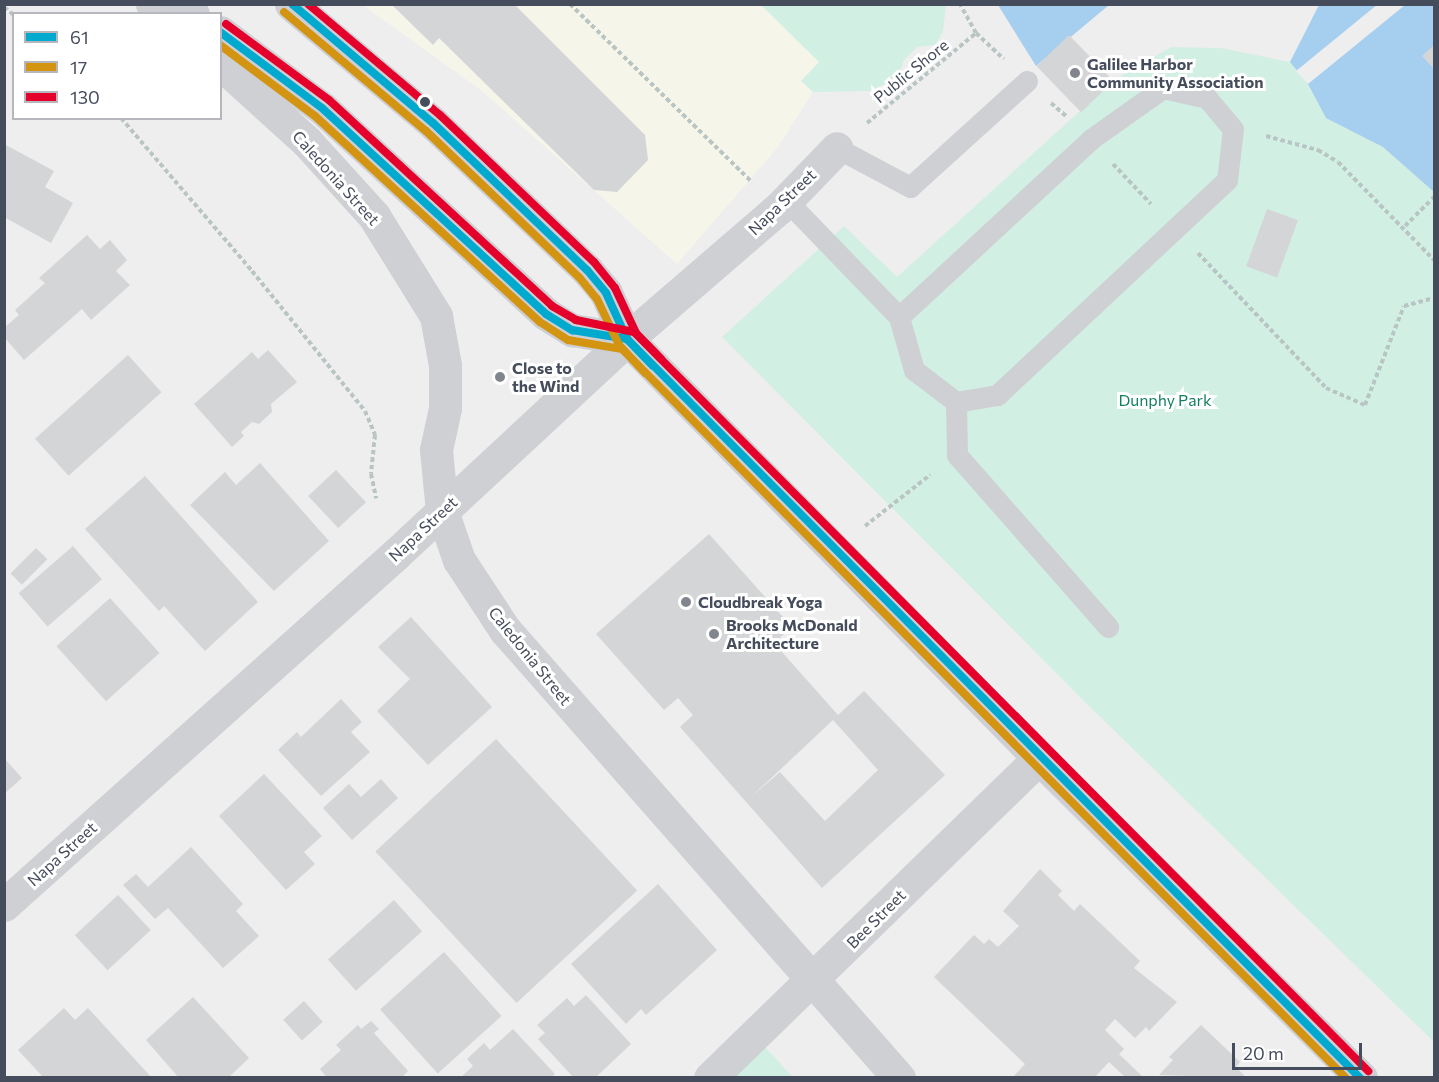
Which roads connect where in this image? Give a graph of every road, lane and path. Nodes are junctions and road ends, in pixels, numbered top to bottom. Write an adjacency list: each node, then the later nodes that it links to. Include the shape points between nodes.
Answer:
1 (291, 4): 18 (main road, via 418,109 586,270 606,293)
2 (570, 4): 12 (path)
3 (960, 4): 10 (path, Public Shore, via 976,33)
4 (222, 33): 18 (main road, via 322,108 546,314 572,330)
5 (222, 65): 22 (street, Caledonia Street, via 307,142 374,216 436,316 445,365 445,408 436,450)
6 (1027, 81): 10 (lane, via 910,187)
7 (123, 120): 21 (path, via 365,411 375,435 371,474)
8 (1233, 129): 9 (lane, via 1207,98 1163,88); 13 (path, via 1318,150 1338,162); 14 (lane, via 1227,180)
9 (1090, 139): 14 (path); 17 (lane)
10 (837, 148): 12 (street, Napa Street)
11 (1434, 197): 13 (path)
12 (783, 205): 17 (lane); 18 (street, Napa Street)
13 (1405, 226): 15 (path)
14 (1174, 230): 16 (path, via 1326,388 1365,405 1404,306); 19 (lane, via 997,395)
15 (1434, 260)
16 (1434, 298)
17 (899, 317): 19 (lane, via 914,370)
18 (627, 339): 22 (street, Napa Street); 23 (main road)
19 (956, 402): 20 (lane)
20 (957, 454): 23 (path, via 872,519); 24 (lane)
21 (376, 498)
22 (442, 511): 26 (street, Napa Street); 27 (street, Caledonia Street, via 459,560 505,630)
23 (838, 554): 25 (main road)
24 (1108, 627)
25 (1038, 758): 27 (street, Bee Street); 30 (main road)
26 (4, 905)
27 (812, 982): 28 (street, Bee Street); 29 (street, Caledonia Street)
28 (710, 1077)
29 (899, 1077)
30 (1360, 1077)

